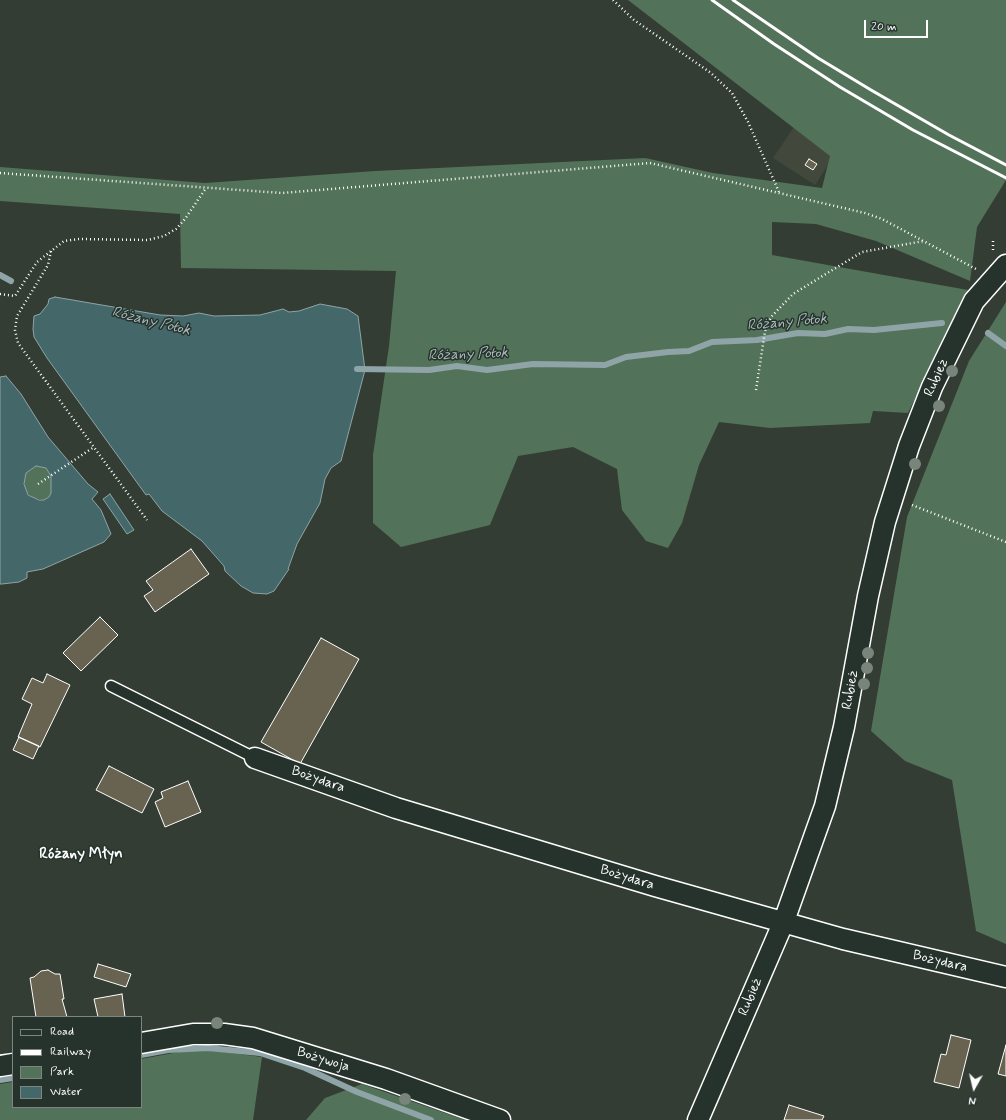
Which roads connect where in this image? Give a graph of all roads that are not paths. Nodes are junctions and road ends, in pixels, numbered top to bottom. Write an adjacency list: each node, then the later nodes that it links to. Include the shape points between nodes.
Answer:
1 (1006, 265): 4 (street, Rubież, via 974,300 932,387 892,498 868,596 844,727 825,806)
2 (111, 686): 3 (lane)
3 (255, 758): 4 (street, Bożydara, via 396,808 655,886)
4 (784, 921): 5 (street, Bożydara, via 844,939); 10 (street, Rubież)
5 (1006, 977)
6 (142, 1043): 9 (street, Bożywoja, via 193,1034 224,1034 253,1038 386,1079)
7 (12, 1064): 8 (street)
8 (0, 1066)
9 (500, 1120)
10 (698, 1120)

